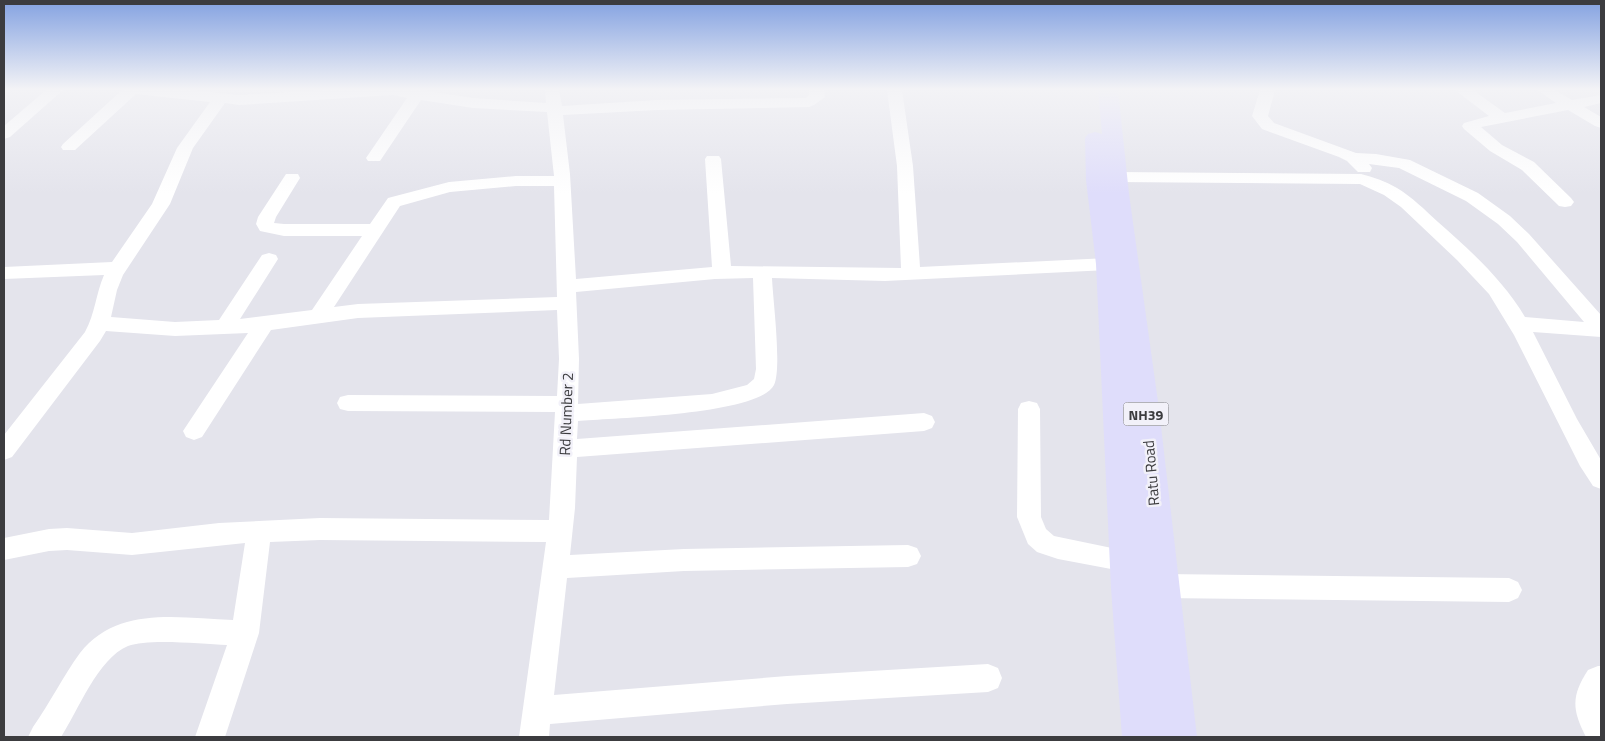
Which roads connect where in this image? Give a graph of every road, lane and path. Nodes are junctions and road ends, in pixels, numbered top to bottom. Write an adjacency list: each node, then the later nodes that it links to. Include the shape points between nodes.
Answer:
1 (15, 125): 11 (street)
2 (93, 125): 12 (street)
3 (205, 125): 24 (street, via 185,148 161,204)
4 (397, 125): 13 (street)
5 (556, 125): 18 (street, Rd Number 2)
6 (899, 125): 28 (street, via 905,166)
7 (1094, 125): 23 (main road, Ratu Road, via 1097,180)
8 (1111, 125): 16 (main road, Ratu Road / NH39)
9 (1267, 125): 14 (street)
10 (1473, 125): 20 (street, via 1470,126 1496,148 1528,166)
11 (4, 134)
12 (69, 147)
13 (374, 158)
14 (1353, 158): 19 (street); 35 (street, via 1404,164 1472,197 1523,238)
15 (713, 159): 27 (street)
16 (1116, 177): 19 (street, via 1320,178); 50 (main road, Ratu Road / NH39, via 1145,409)
17 (292, 178): 21 (street, via 267,217 266,227)
18 (562, 181): 21 (street, via 516,181 449,188 412,197 394,202); 29 (street, Rd Number 2)
19 (1374, 182): 33 (street, via 1398,195 1458,249 1497,292)
20 (1565, 202)
21 (374, 230): 30 (street)
22 (269, 258): 34 (street)
23 (1108, 264): 28 (street); 48 (main road, Ratu Road)
24 (118, 268): 26 (street); 31 (street, via 107,290)
25 (762, 272): 27 (street); 28 (street); 37 (street, via 767,369 764,383 754,391 712,402)
26 (4, 273)
27 (722, 273): 29 (street)
28 (911, 273)
29 (566, 294): 30 (street); 37 (street, Rd Number 2)
30 (319, 316): 32 (street)
31 (100, 323): 34 (street, via 175,328); 42 (street, via 64,376)
32 (264, 324): 34 (street); 40 (street)
33 (1518, 324): 35 (street); 43 (street, via 1544,370 1576,441)
34 (225, 326)
35 (1601, 329)
36 (348, 403): 37 (street)
37 (567, 409): 41 (street, Rd Number 2)
38 (1029, 409): 48 (street, via 1029,518 1037,536 1058,548)
39 (924, 422): 41 (street)
40 (194, 431)
41 (565, 449): 44 (street, Rd Number 2)
42 (4, 451)
43 (1601, 479)
44 (560, 531): 45 (street, via 320,529); 49 (street, Rd Number 2)
45 (259, 532): 46 (street, via 132,544 58,540); 52 (street)
46 (4, 549)
47 (908, 556): 49 (street, via 684,560)
48 (1127, 561): 59 (main road, Ratu Road)
49 (555, 568): 55 (street, Rd Number 2)
50 (1162, 586): 51 (street); 60 (main road, Ratu Road / NH39)
51 (1509, 590)
52 (245, 633): 57 (street, via 143,630 128,633 98,654); 58 (street)
53 (988, 678): 55 (street, via 787,690)
54 (1601, 680): 56 (street, via 1590,692 1588,705)
55 (536, 724)
56 (1601, 735)
57 (43, 737)
58 (210, 737)
59 (1141, 737)
60 (1178, 737)

